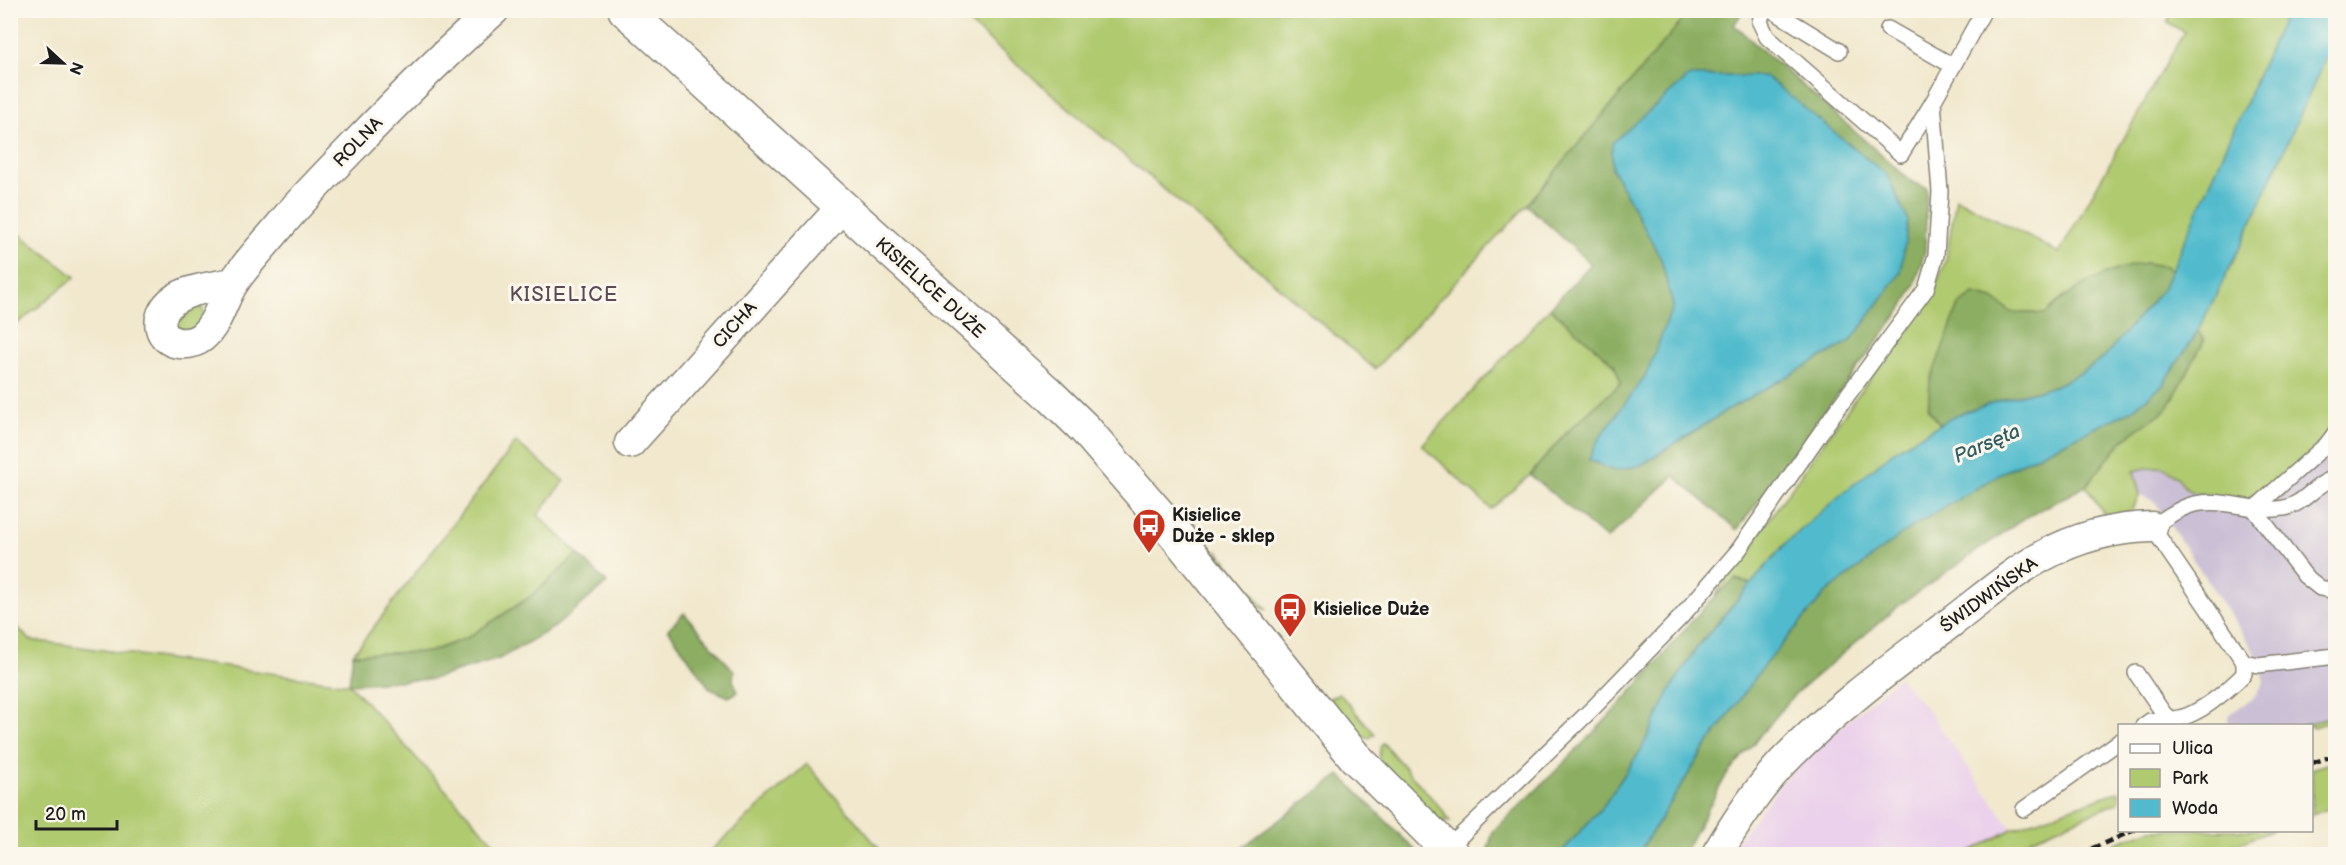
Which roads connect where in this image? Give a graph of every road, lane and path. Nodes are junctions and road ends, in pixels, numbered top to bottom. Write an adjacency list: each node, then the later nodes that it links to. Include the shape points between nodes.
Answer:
1 (494, 10): 11 (street, ROLNA, via 345,155 292,211)
2 (625, 10): 10 (street, KISIELICE DUŻE)
3 (1763, 10): 9 (lane, via 1760,22 1767,37 1901,154)
4 (1772, 10): 7 (lane)
5 (1984, 10): 8 (lane)
6 (1888, 29): 8 (lane)
7 (1839, 51)
8 (1953, 66): 9 (lane)
9 (1933, 102): 25 (lane, via 1940,192 1936,255 1926,289 1738,551 1680,618)
10 (841, 208): 13 (street, CICHA); 25 (street, KISIELICE DUŻE, via 1085,429 1355,757)
11 (233, 283)
12 (2336, 432): 15 (lane)
13 (630, 443)
14 (2336, 478): 15 (lane, ŚWIDWIŃSKA, via 2286,508)
15 (2254, 508): 16 (lane, ŚWIDWIŃSKA, via 2207,503 2188,506); 17 (lane, via 2305,576 2320,588)
16 (2152, 527): 19 (lane); 26 (street, ŚWIDWIŃSKA, via 2122,528 2089,537 2044,555 2016,573 1858,695 1783,762)
17 (2336, 591)
18 (2336, 656): 19 (lane)
19 (2244, 662): 21 (lane, via 2244,674 2235,683 2192,715)
20 (2136, 674): 21 (lane)
21 (2170, 719): 22 (lane)
22 (2146, 724)
23 (2118, 742): 24 (lane)
24 (2024, 810)
25 (1450, 852)
26 (1717, 855)

